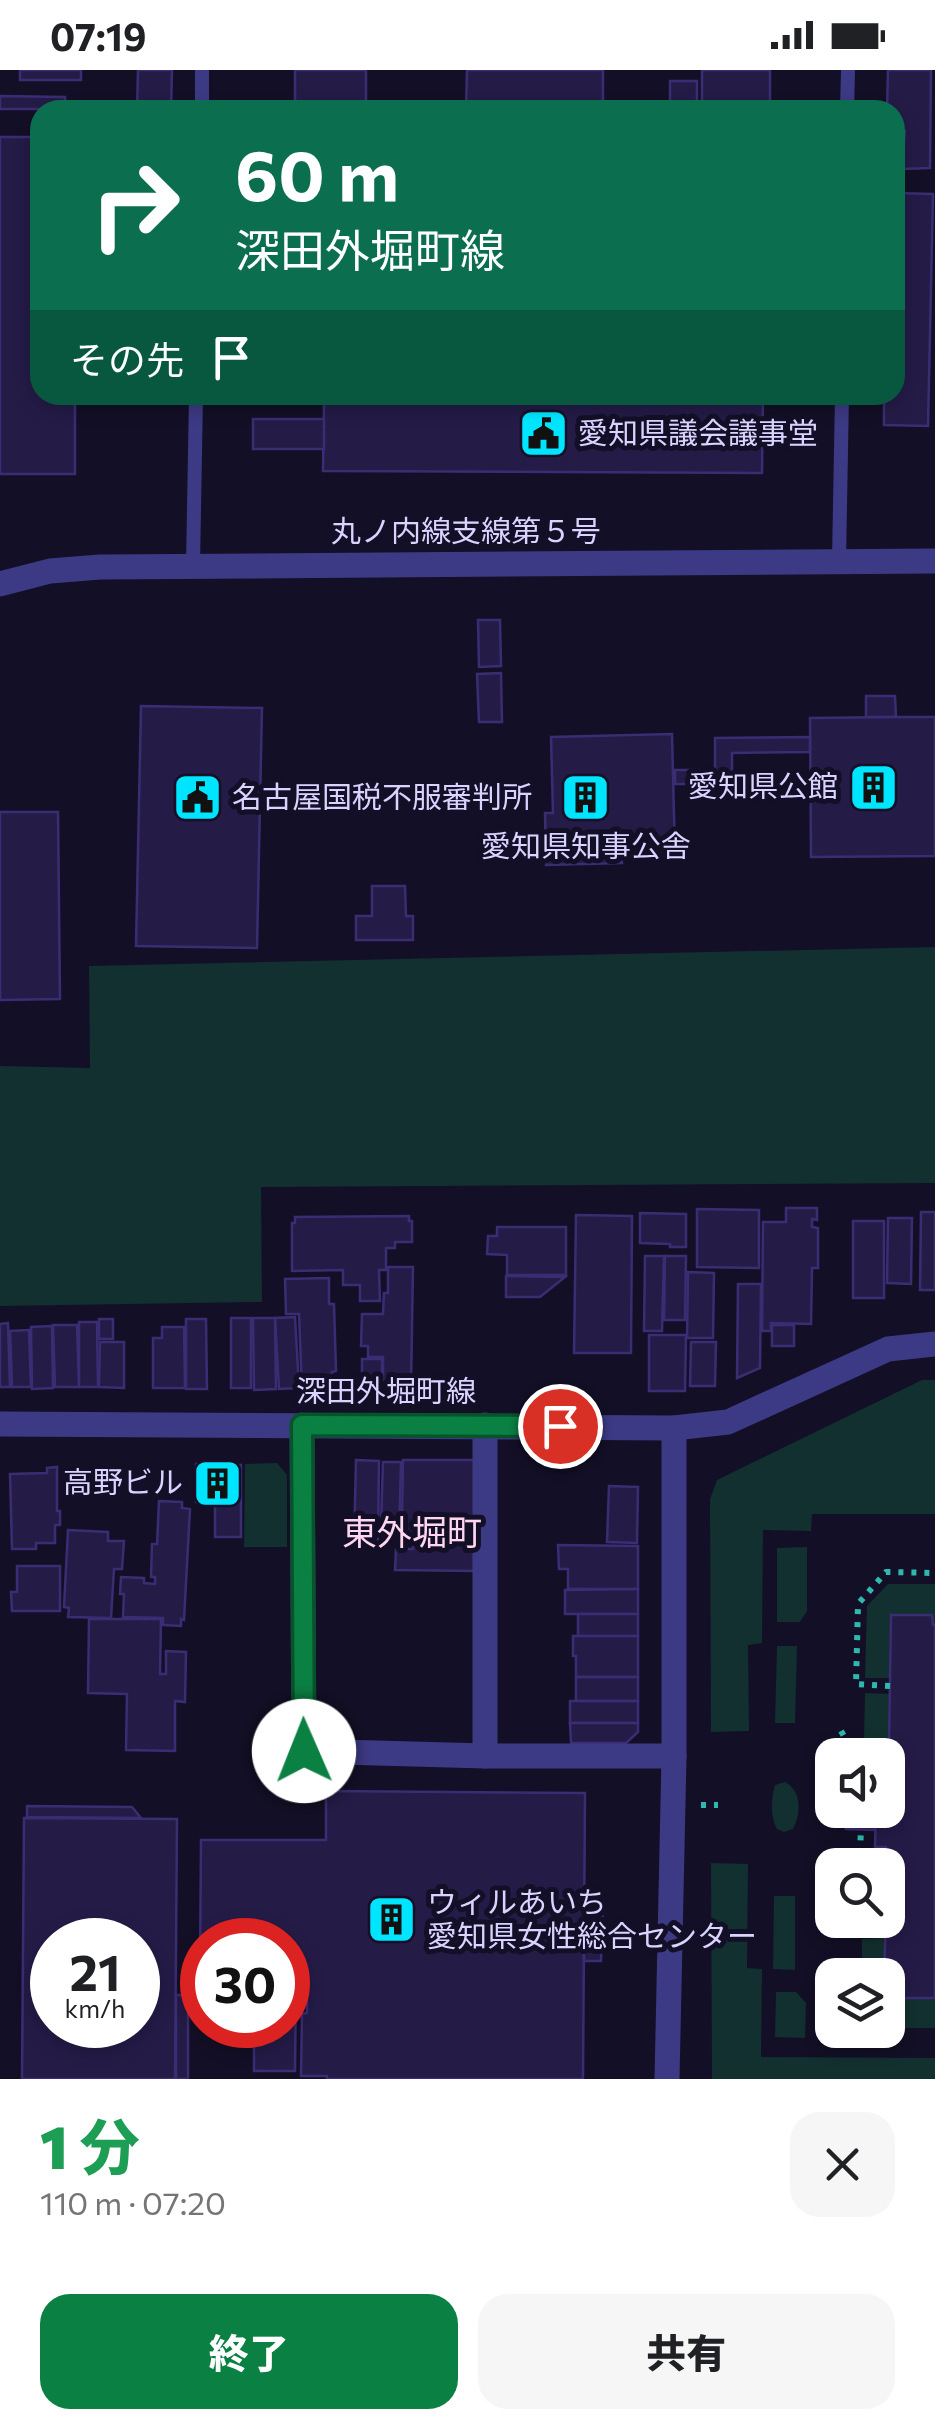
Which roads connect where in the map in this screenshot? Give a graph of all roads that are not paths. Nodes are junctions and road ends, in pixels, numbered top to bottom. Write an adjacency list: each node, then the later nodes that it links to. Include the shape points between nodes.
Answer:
1 (202, 70): 3 (lane)
2 (848, 70): 4 (lane)
3 (202, 100)
4 (848, 100)
5 (196, 405): 9 (lane)
6 (842, 405): 8 (lane)
7 (935, 560): 8 (street, 丸ノ内線支線第５号)
8 (838, 562): 9 (street, 丸ノ内線支線第５号)
9 (193, 566): 10 (street, 丸ノ内線支線第５号, via 50,570)
10 (0, 584)
11 (935, 1344): 15 (street, 深田外堀町線, via 888,1349 728,1422)
12 (0, 1424): 13 (street, 深田外堀町線)
13 (302, 1425): 14 (street, 深田外堀町線); 16 (street, via 304,1751)
14 (485, 1425): 15 (street, 深田外堀町線); 16 (street)
15 (674, 1428): 17 (street)
16 (485, 1756): 17 (street)
17 (674, 1756): 18 (street)
18 (668, 2079)

